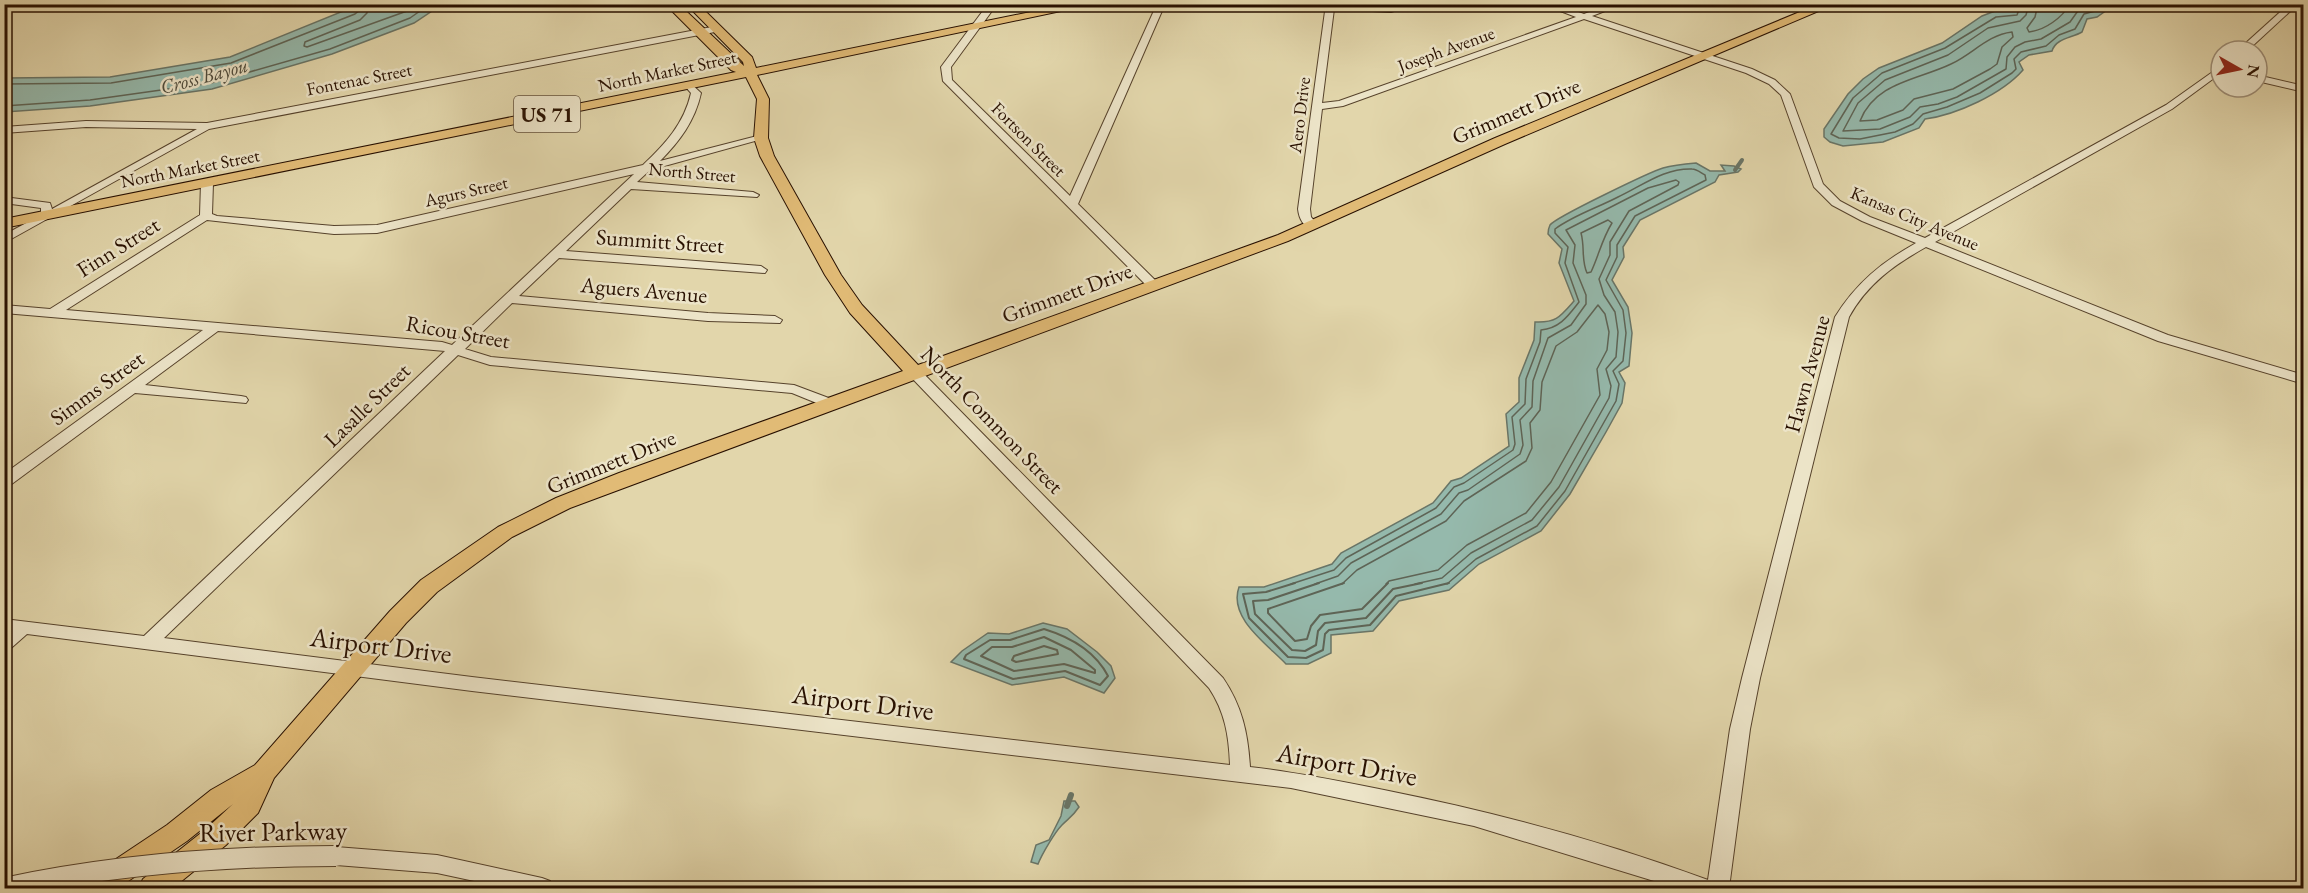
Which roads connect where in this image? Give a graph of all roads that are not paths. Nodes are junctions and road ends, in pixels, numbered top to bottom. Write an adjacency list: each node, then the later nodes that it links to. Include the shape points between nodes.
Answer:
1 (670, 4): 15 (main road, North Common Street)
2 (691, 4): 14 (main road, North Common Street)
3 (993, 4): 13 (street, Fortson Street)
4 (1089, 4): 13 (main road, North Market Street / US 71)
5 (1161, 4): 32 (street)
6 (1412, 4): 11 (street, via 1391,9)
7 (1546, 4): 12 (street, Kansas City Avenue)
8 (1619, 4): 12 (street, Joseph Avenue)
9 (1830, 4): 17 (main road, Grimmett Drive)
10 (2294, 4): 16 (street)
11 (1330, 5): 23 (street, Aero Drive)
12 (1584, 17): 17 (street, Kansas City Avenue); 23 (street, Joseph Avenue, via 1340,104)
13 (975, 28): 18 (main road, North Market Street / US 71); 32 (street, Fortson Street, via 946,67 946,78)
14 (717, 29): 15 (street, Fontenac Street); 18 (main road, North Common Street, via 750,64)
15 (700, 32): 18 (main road, North Common Street, via 735,67); 24 (street, Fontenac Street)
16 (2255, 39)
17 (1704, 56): 36 (main road, Grimmett Drive, via 1500,141); 38 (street, Kansas City Avenue, via 1758,74 1782,90 1818,185 1836,203)
18 (749, 73): 21 (main road, North Market Street / US 71); 26 (main road, North Common Street, via 763,99)
19 (2209, 78): 38 (street, Hawn Avenue, via 2169,107)
20 (2269, 81): 22 (street)
21 (689, 85): 27 (street, Lasalle Street, via 696,93 682,129); 28 (main road, North Market Street / US 71)
22 (2304, 89)
23 (1317, 106): 36 (street, Aero Drive, via 1304,209 1305,218)
24 (219, 123): 25 (street, Fontenac Street, via 194,127 72,125); 33 (street)
25 (4, 130)
26 (761, 138): 27 (street, Agurs Street); 48 (main road, North Common Street, via 767,156 833,274 856,309)
27 (648, 167): 29 (street, Lasalle Street); 34 (street, Agurs Street, via 376,229 248,224)
28 (207, 183): 33 (main road, North Market Street / US 71); 34 (street)
29 (628, 185): 30 (street, North Street); 39 (street, Lasalle Street)
30 (753, 195)
31 (4, 200): 33 (street, via 46,205)
32 (1071, 204): 41 (street, Fortson Street)
33 (47, 215): 35 (main road, North Market Street / US 71); 37 (street)
34 (206, 216): 44 (street, Finn Street)
35 (4, 224)
36 (1313, 226): 41 (main road, Grimmett Drive)
37 (4, 240)
38 (1924, 243): 49 (street, Kansas City Avenue, via 2163,338); 66 (street, Hawn Avenue, via 1876,273 1842,317 1751,678)
39 (556, 254): 40 (street, Summitt Street); 42 (street, Lasalle Street)
40 (761, 270)
41 (1153, 285): 48 (main road, Grimmett Drive)
42 (509, 299): 45 (street, Aguers Avenue); 47 (street, Lasalle Street)
43 (4, 309): 44 (street, Ricou Street)
44 (53, 313): 46 (street, Ricou Street)
45 (776, 320)
46 (214, 328): 47 (street, Ricou Street); 50 (street, Simms Street)
47 (456, 350): 52 (street, Ricou Street, via 490,361 794,389); 56 (street, Lasalle Street)
48 (914, 372): 52 (main road, Grimmett Drive); 60 (street, North Common Street, via 1216,682 1235,716)
49 (2304, 380)
50 (132, 388): 51 (street); 53 (street, Simms Street)
51 (241, 400)
52 (829, 404): 58 (main road, Grimmett Drive, via 563,503 505,532 429,586)
53 (4, 482)
54 (4, 625): 55 (street, Airport Drive)
55 (23, 628): 56 (street, Airport Drive); 57 (street)
56 (148, 643): 58 (street, Airport Drive)
57 (4, 644)
58 (352, 669): 59 (main road, Grimmett Drive); 60 (street, Airport Drive)
59 (264, 772): 62 (main road, via 220,798 177,833); 63 (main road, via 249,805)
60 (1240, 772): 65 (street, Airport Drive, via 1334,787 1474,817)
61 (4, 888): 64 (street, River Parkway, bridge, via 252,856 336,856 439,865)
62 (96, 888)
63 (153, 888)
64 (542, 888)
65 (1704, 888)
66 (1718, 888)

